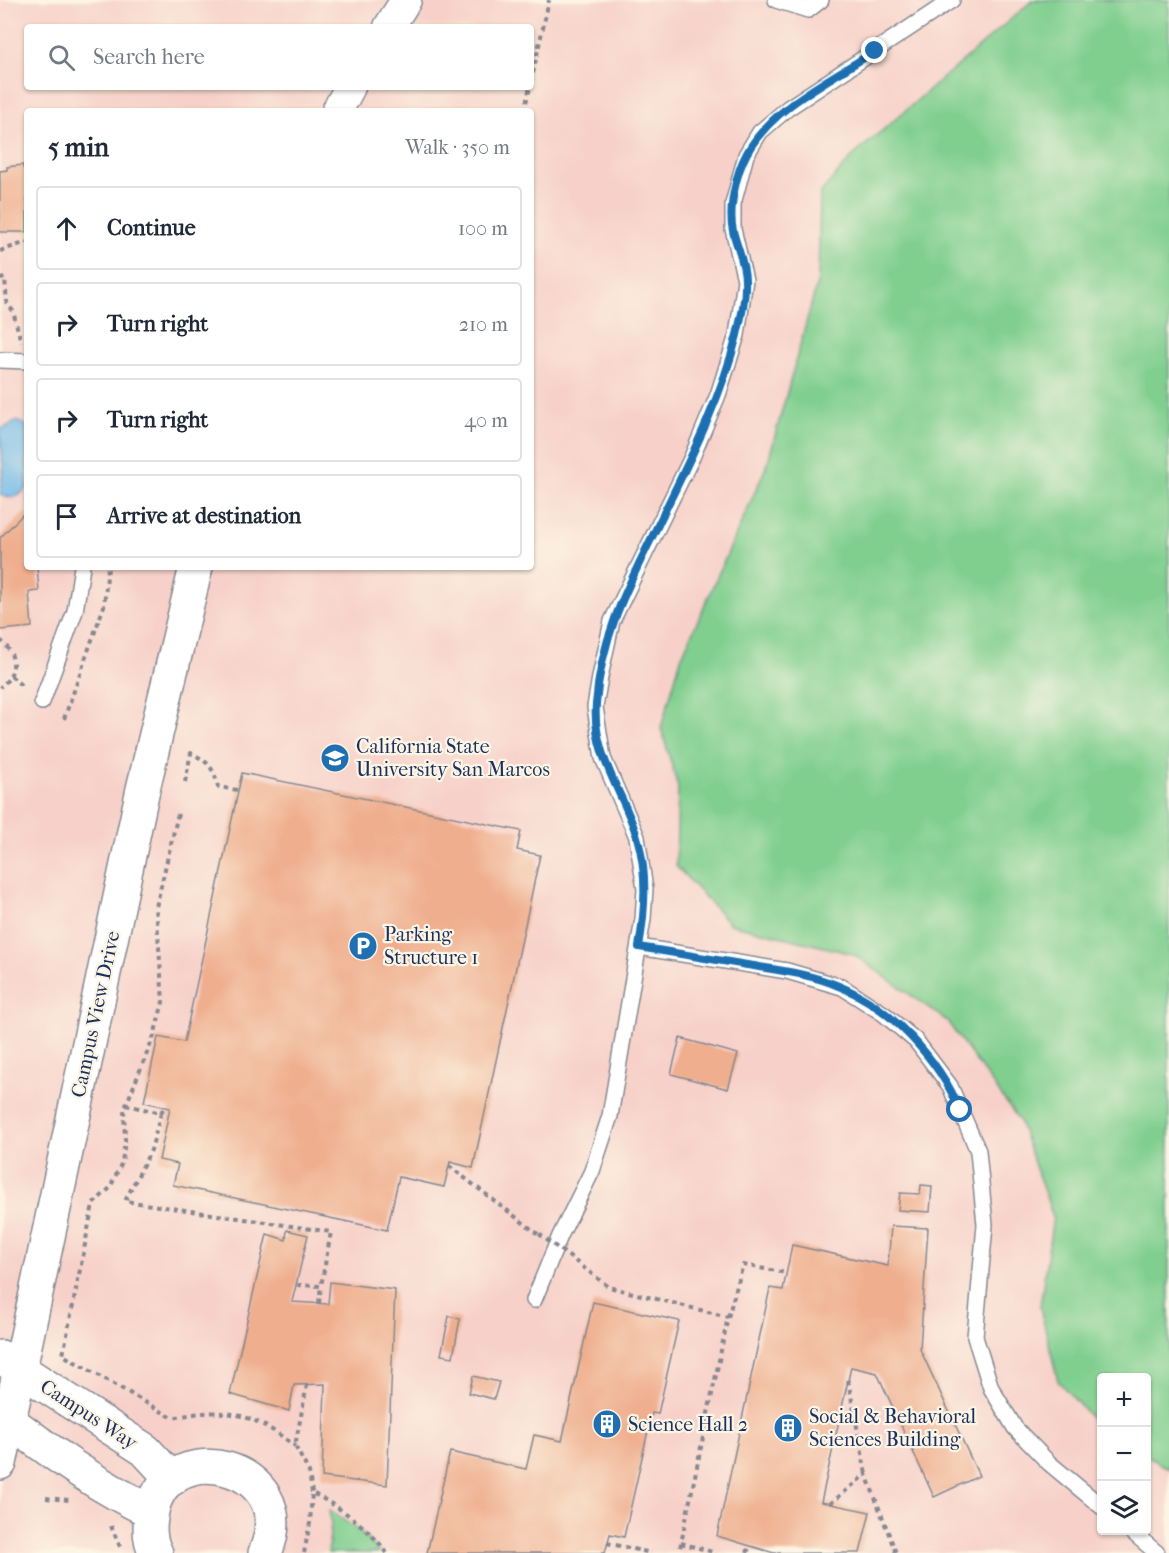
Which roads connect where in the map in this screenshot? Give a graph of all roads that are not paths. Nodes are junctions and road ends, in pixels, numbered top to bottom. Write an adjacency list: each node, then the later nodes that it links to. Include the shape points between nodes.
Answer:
1 (406, 0): 5 (street)
2 (776, 0): 3 (lane, via 808,10)
3 (821, 0)
4 (952, 0): 13 (lane, via 788,108 760,132 746,155 733,204 733,229 745,280 737,335 692,457 612,621 601,668 596,707 603,758 637,837 641,859 645,889)
5 (391, 24)
6 (348, 90): 7 (street)
7 (339, 108)
8 (24, 353): 9 (lane)
9 (0, 360)
10 (82, 570): 12 (lane, via 75,612)
11 (195, 570): 15 (street, Campus View Drive)
12 (42, 702)
13 (639, 947): 14 (lane, via 610,1116 592,1171); 19 (lane, via 787,971 842,987 916,1041 950,1086 978,1151 985,1225 975,1337 991,1388 1016,1428 1049,1463)
14 (534, 1300)
15 (9, 1363): 16 (street, Campus View Drive); 18 (street, Campus Way, via 145,1450)
16 (4, 1418): 17 (street, Campus View Drive); 20 (street, via 67,1464 121,1498)
17 (0, 1463)
18 (172, 1479): 20 (street); 23 (street, via 188,1469 207,1465 244,1474 268,1504 272,1522)
19 (1097, 1504)
20 (151, 1511): 22 (street, via 149,1530)
21 (1136, 1535): 24 (lane)
22 (156, 1553)
23 (265, 1553)
24 (1156, 1553)

